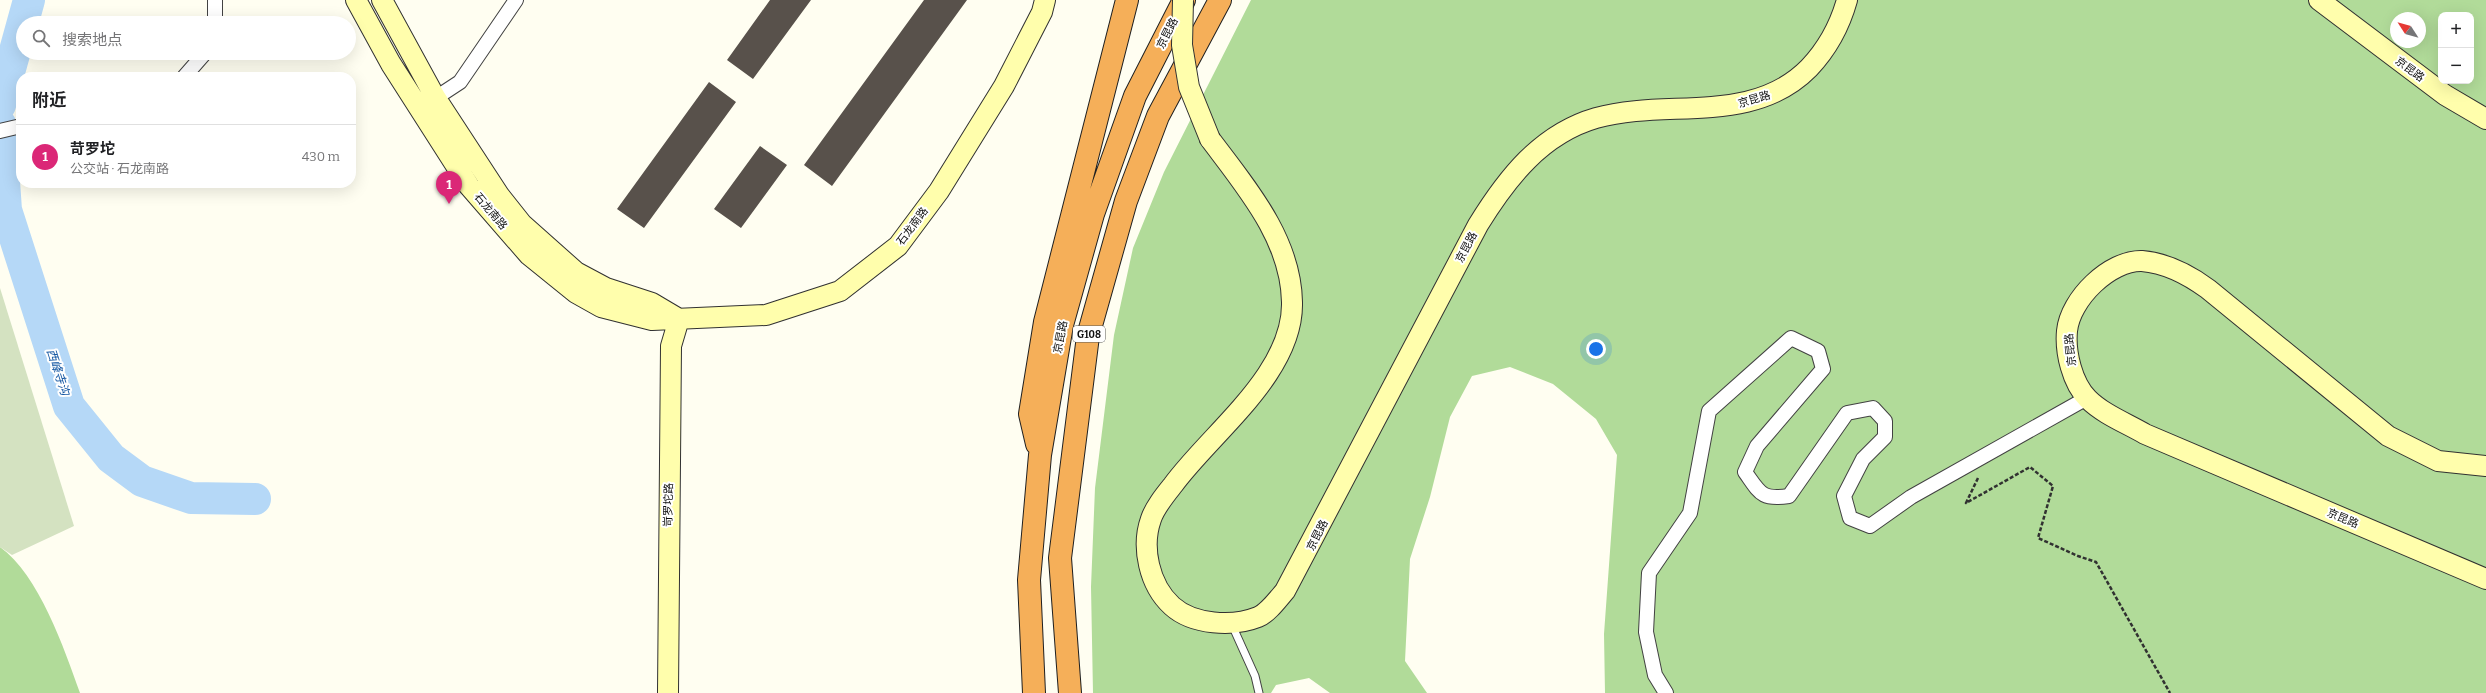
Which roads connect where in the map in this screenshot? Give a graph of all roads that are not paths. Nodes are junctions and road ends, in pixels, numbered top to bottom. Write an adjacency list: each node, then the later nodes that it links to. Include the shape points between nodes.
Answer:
1 (215, 0): 11 (street)
2 (356, 0): 15 (main road, 石龙南路, via 391,64)
3 (382, 0): 14 (main road, 石龙南路)
4 (516, 0): 14 (street, via 460,82)
5 (1045, 0): 19 (main road, 石龙南路, via 1042,12 1004,86 939,191 898,246 840,291 826,296 766,315)
6 (1127, 0): 21 (highway, via 1045,322 1030,414)
7 (1183, 0): 21 (highway, 京昆路 / G108, via 1135,96 1093,214 1062,325); 24 (main road, 京昆路, bridge, via 1182,45 1189,87 1210,139 1238,176 1277,237 1287,267 1292,303 1286,338 1270,372 1244,405 1188,464 1151,519 1146,548 1153,580 1172,606 1201,621)
8 (1220, 0): 27 (highway, G108, via 1158,116 1126,201 1088,336 1060,558)
9 (1847, 0): 24 (main road, 京昆路, via 1836,30 1822,54 1803,74 1769,96 1741,104 1624,112 1595,119 1550,140 1529,156 1496,195 1478,225 1285,591 1260,616)
10 (2319, 0): 16 (main road, 京昆路, via 2445,95)
11 (215, 16)
12 (199, 60): 13 (street)
13 (188, 72)
14 (435, 97): 15 (street); 19 (main road, 石龙南路, via 499,195 522,224 548,248 576,272 606,288 652,304)
15 (420, 109): 19 (main road, 石龙南路, via 478,197 529,255 552,275 601,307 652,320)
16 (2486, 119)
17 (16, 127): 18 (street)
18 (0, 131)
19 (679, 319): 25 (main road, 岢罗坨路, via 671,346)
20 (2087, 398): 22 (main road, 京昆路, via 2073,374 2069,354 2067,330 2074,309 2102,275 2120,265 2141,261 2166,266 2189,276 2208,289 2394,439 2438,461); 23 (main road, 京昆路, via 2104,412 2145,434); 29 (street, via 1911,496 1870,526 1850,518 1844,496 1862,459 1885,437 1885,421 1873,408 1847,413 1789,496 1771,498 1760,494 1745,472 1757,446 1823,369 1818,350 1791,338 1709,411 1690,513 1649,573 1646,632 1655,675)
21 (1040, 455): 26 (highway, 京昆路 / G108, via 1029,580)
22 (2486, 466)
23 (2486, 579)
24 (1232, 624): 28 (lane, via 1255,676)
25 (668, 693)
26 (1034, 693)
27 (1070, 693)
28 (1259, 693)
29 (1666, 693)

